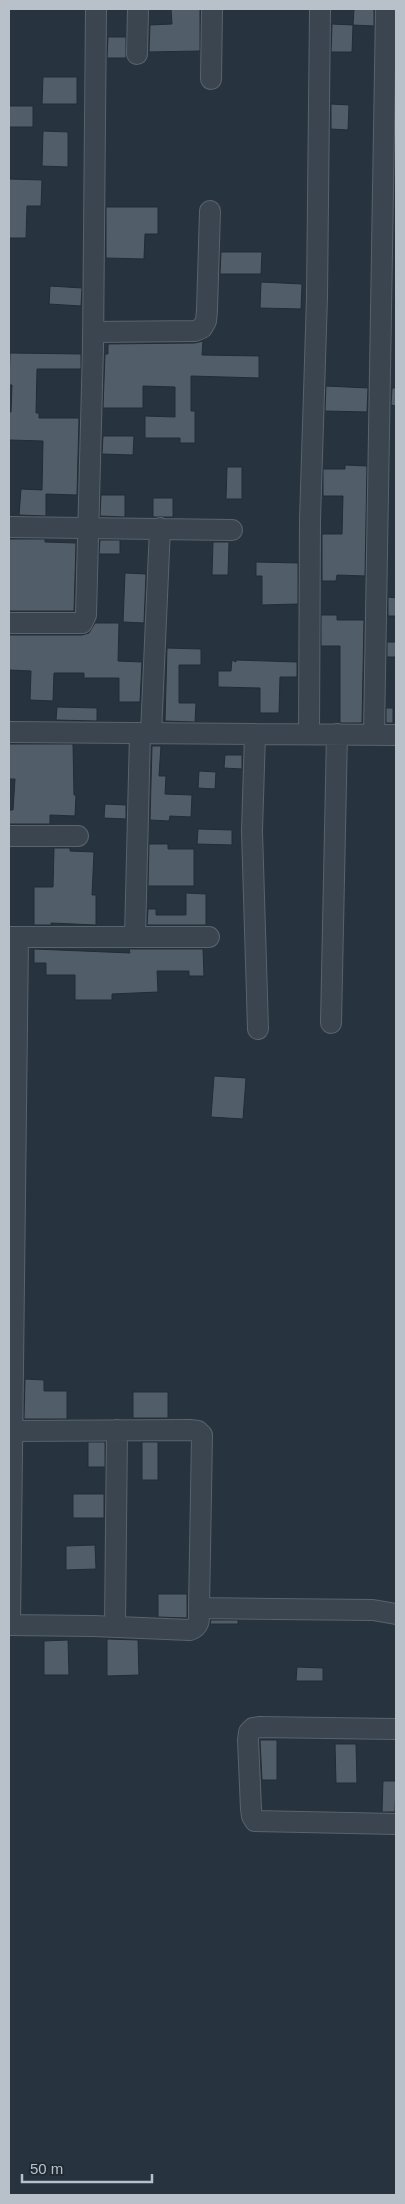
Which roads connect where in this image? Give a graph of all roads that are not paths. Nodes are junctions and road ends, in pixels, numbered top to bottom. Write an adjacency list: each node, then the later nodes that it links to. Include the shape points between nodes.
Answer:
1 (96, 9): 9 (street)
2 (138, 9): 6 (street)
3 (212, 9): 7 (street)
4 (320, 9): 18 (street)
5 (386, 9): 20 (street)
6 (137, 54)
7 (211, 79)
8 (210, 211): 9 (street, via 207,310 202,328 195,331)
9 (93, 332): 11 (street)
10 (9, 527): 11 (street)
11 (90, 527): 12 (street); 14 (street, via 85,620 76,624)
12 (160, 528): 13 (street); 16 (street)
13 (232, 530)
14 (9, 623)
15 (9, 732): 16 (street)
16 (146, 733): 17 (street); 25 (street)
17 (255, 734): 18 (street); 28 (street, via 252,831)
18 (308, 734): 19 (street)
19 (337, 734): 20 (street); 27 (street)
20 (374, 735): 21 (street)
21 (396, 735)
22 (9, 836): 23 (street)
23 (78, 836)
24 (14, 937): 25 (street); 29 (street)
25 (135, 937): 26 (street)
26 (208, 937)
27 (331, 1023)
28 (258, 1028)
29 (11, 1390): 31 (street)
30 (117, 1430): 31 (street); 32 (street, via 190,1430 202,1435); 35 (street)
31 (13, 1431): 34 (street)
32 (199, 1608): 33 (street, via 373,1610); 35 (street, via 199,1624 190,1630)
33 (396, 1614)
34 (10, 1625): 35 (street)
35 (115, 1626)
36 (396, 1729): 37 (street, via 253,1728 248,1740 251,1810 255,1821)
37 (396, 1824)

